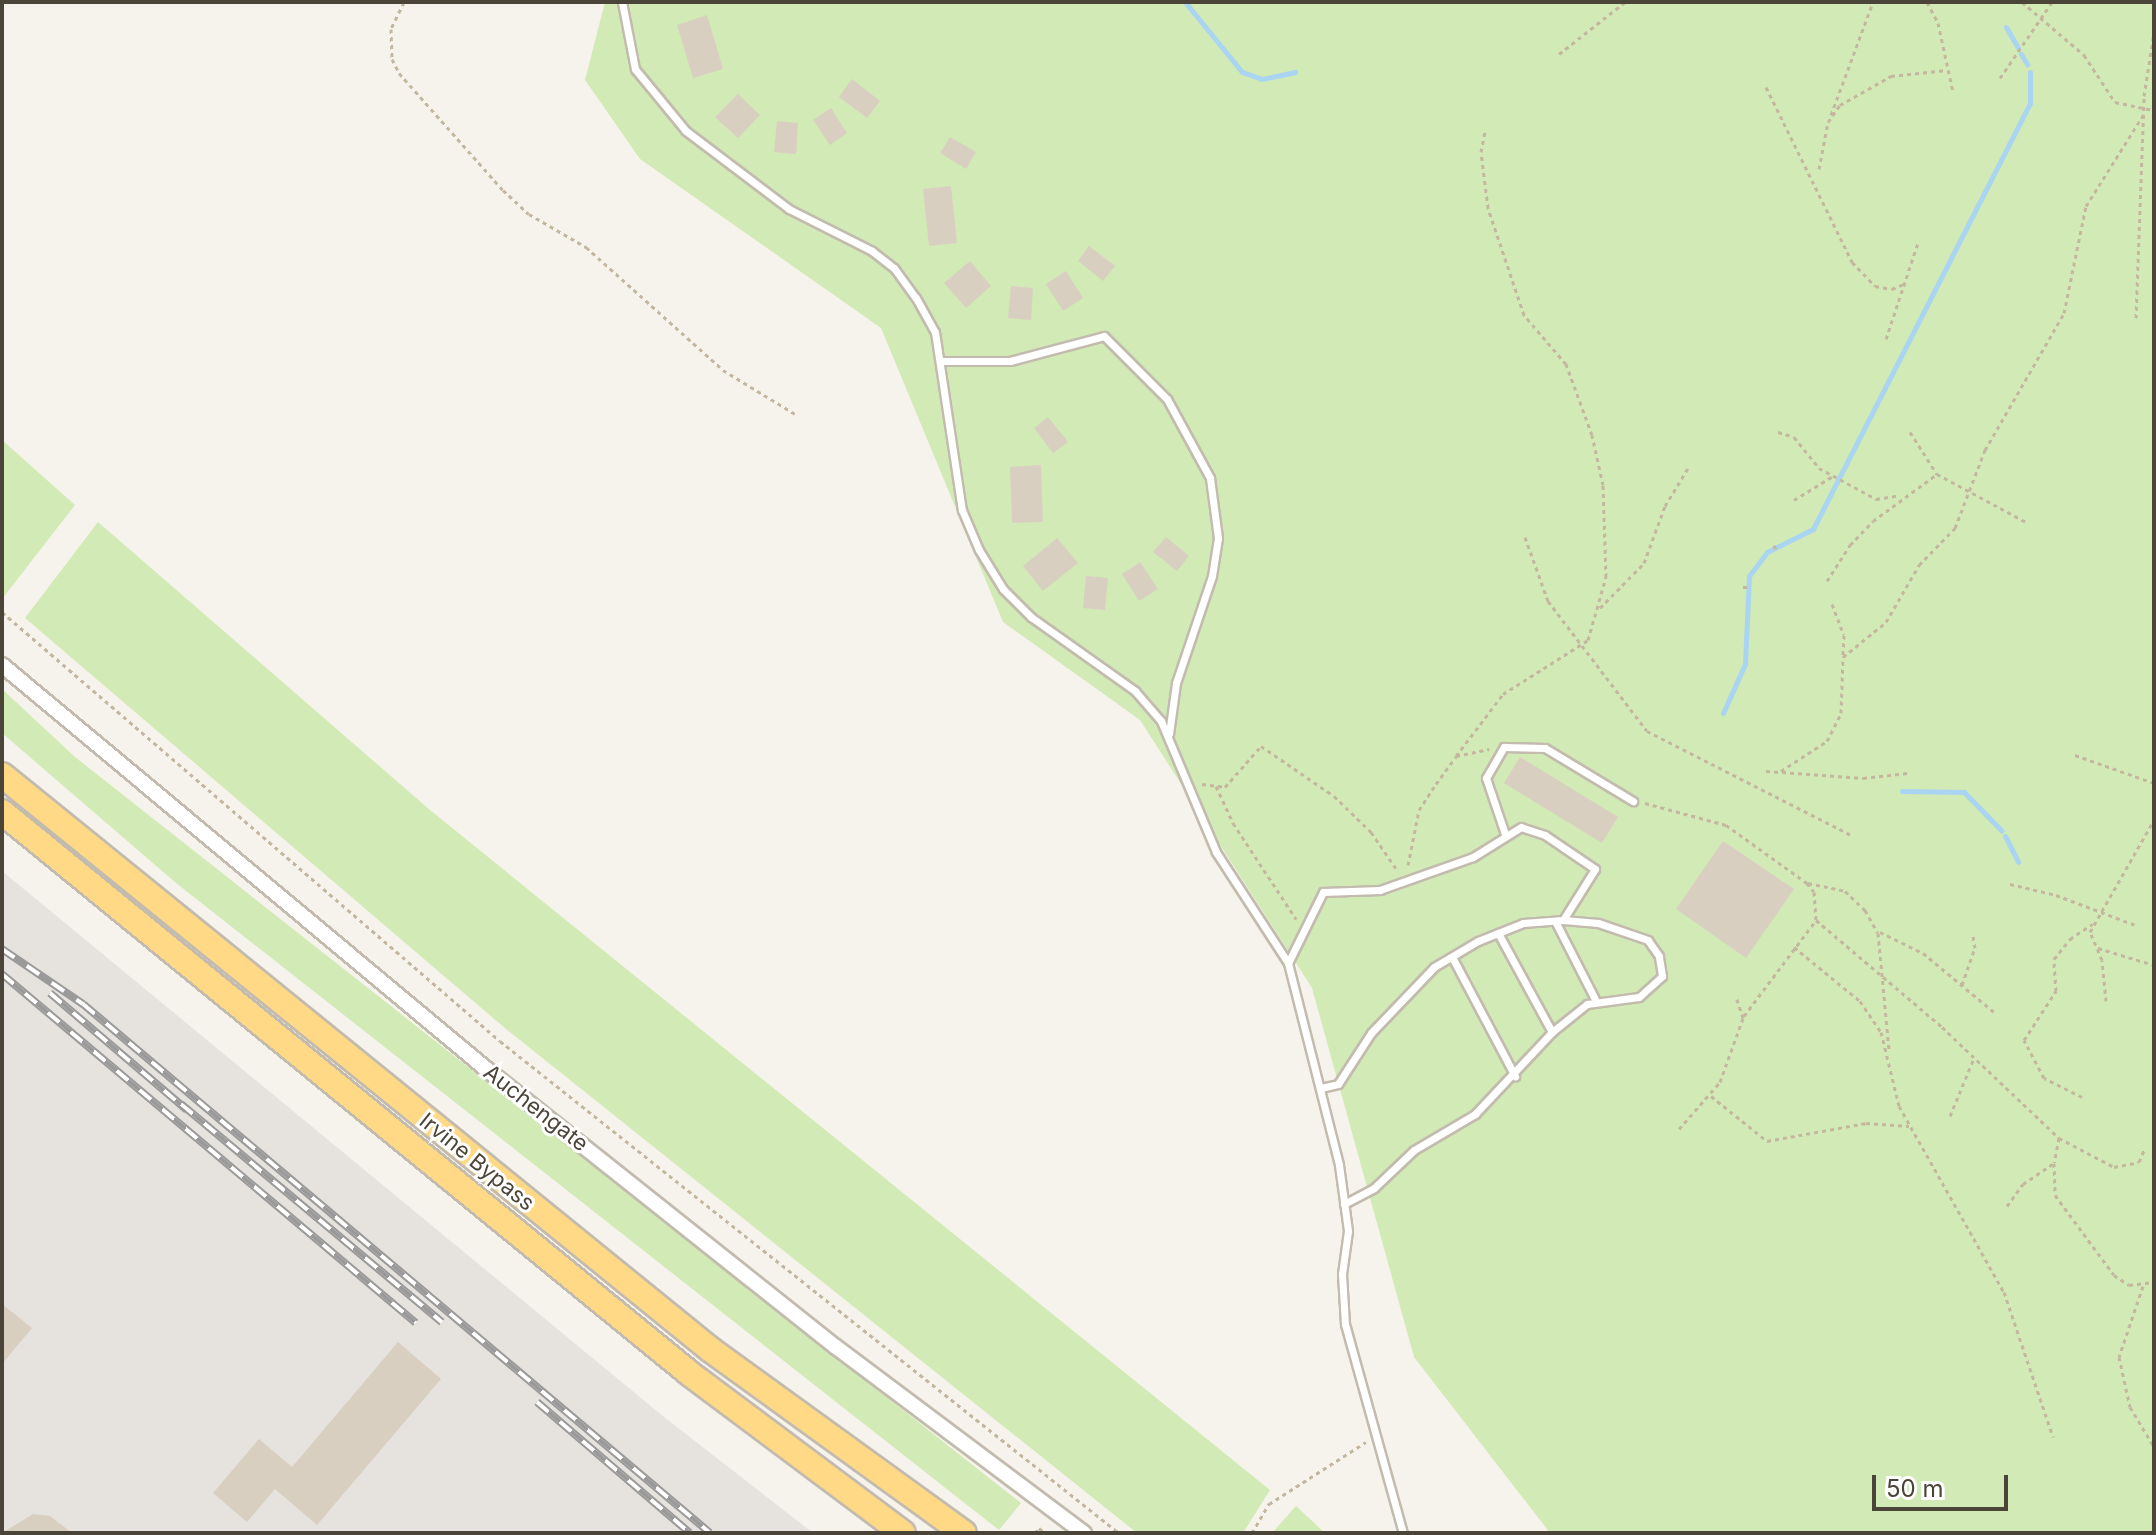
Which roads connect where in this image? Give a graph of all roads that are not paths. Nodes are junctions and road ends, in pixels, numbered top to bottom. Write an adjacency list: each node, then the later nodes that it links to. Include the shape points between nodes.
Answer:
1 (622, 2): 2 (lane, via 628,49 652,96 737,175 894,268 935,332)
2 (941, 361): 4 (lane, via 962,510 979,550 1003,589 1031,617 1135,691); 4 (lane, via 1010,361 1104,336 1155,384 1189,434 1210,478 1218,538 1212,576 1176,683)
3 (2, 665): 20 (street, Auchengate, via 485,1068 836,1347)
4 (1168, 736): 12 (lane, via 1216,852)
5 (2, 775): 19 (highway, Irvine Bypass, via 711,1350)
6 (1633, 801): 8 (lane, via 1545,748 1504,747 1486,778)
7 (2, 812): 18 (highway, Irvine Bypass, via 689,1373)
8 (1505, 834): 9 (lane, via 1521,827 1545,835 1595,869); 12 (lane, via 1473,857 1380,890 1323,892)
9 (1559, 921): 10 (lane, via 1523,923); 13 (lane); 13 (lane, via 1632,932 1648,940 1659,956 1662,976 1651,989 1639,997)
10 (1498, 933): 11 (lane); 14 (lane)
11 (1452, 957): 15 (lane); 16 (lane, via 1398,1002 1338,1084)
12 (1288, 963): 16 (lane)
13 (1596, 1001): 14 (lane)
14 (1552, 1032): 15 (lane)
15 (1515, 1076): 17 (lane, via 1475,1114 1414,1150 1374,1188)
16 (1321, 1088): 17 (lane)
17 (1344, 1204): 21 (lane, via 1345,1324)
18 (903, 1533)
19 (964, 1533)
20 (1084, 1533)
21 (1403, 1533)

